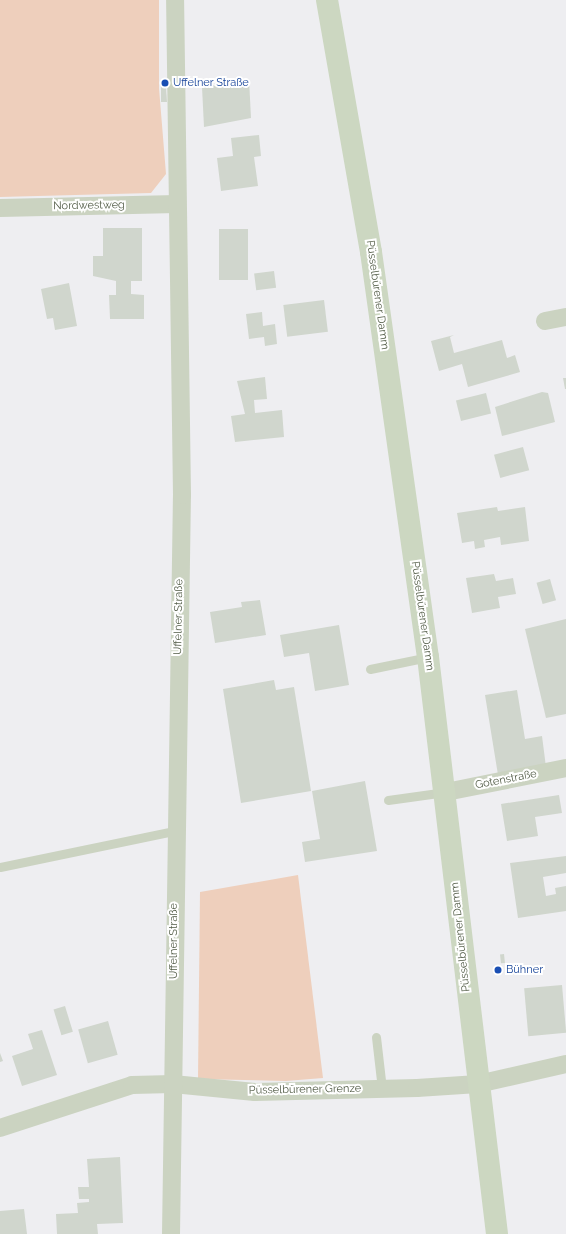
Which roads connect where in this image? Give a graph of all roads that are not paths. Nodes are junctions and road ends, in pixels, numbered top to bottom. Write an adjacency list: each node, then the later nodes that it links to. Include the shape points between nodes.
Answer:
1 (175, 0): 3 (street, Uffelner Straße)
2 (327, 0): 7 (main road, Püsselbürener Damm, via 371,252)
3 (178, 204): 4 (street, Nordwestweg); 12 (street, Uffelner Straße, via 182,495)
4 (0, 208)
5 (566, 317): 6 (street)
6 (545, 321)
7 (428, 657): 8 (lane); 10 (main road, Püsselbürener Damm)
8 (370, 668)
9 (566, 768): 10 (street, Gotenstraße)
10 (446, 792): 11 (lane); 17 (main road, Püsselbürener Damm)
11 (388, 800)
12 (174, 831): 13 (lane); 16 (street, Uffelner Straße)
13 (0, 867)
14 (376, 1037): 18 (lane)
15 (566, 1064): 17 (street, Püsselbürener Grenze)
16 (173, 1084): 18 (street, Püsselbürener Grenze, via 255,1092); 19 (street, Püsselbürener Grenze, via 132,1085); 20 (street, Uffelner Straße)
17 (478, 1084): 18 (street, Püsselbürener Grenze); 21 (main road, Püsselbürener Damm)
18 (382, 1089)
19 (0, 1128)
20 (171, 1234)
21 (497, 1234)

